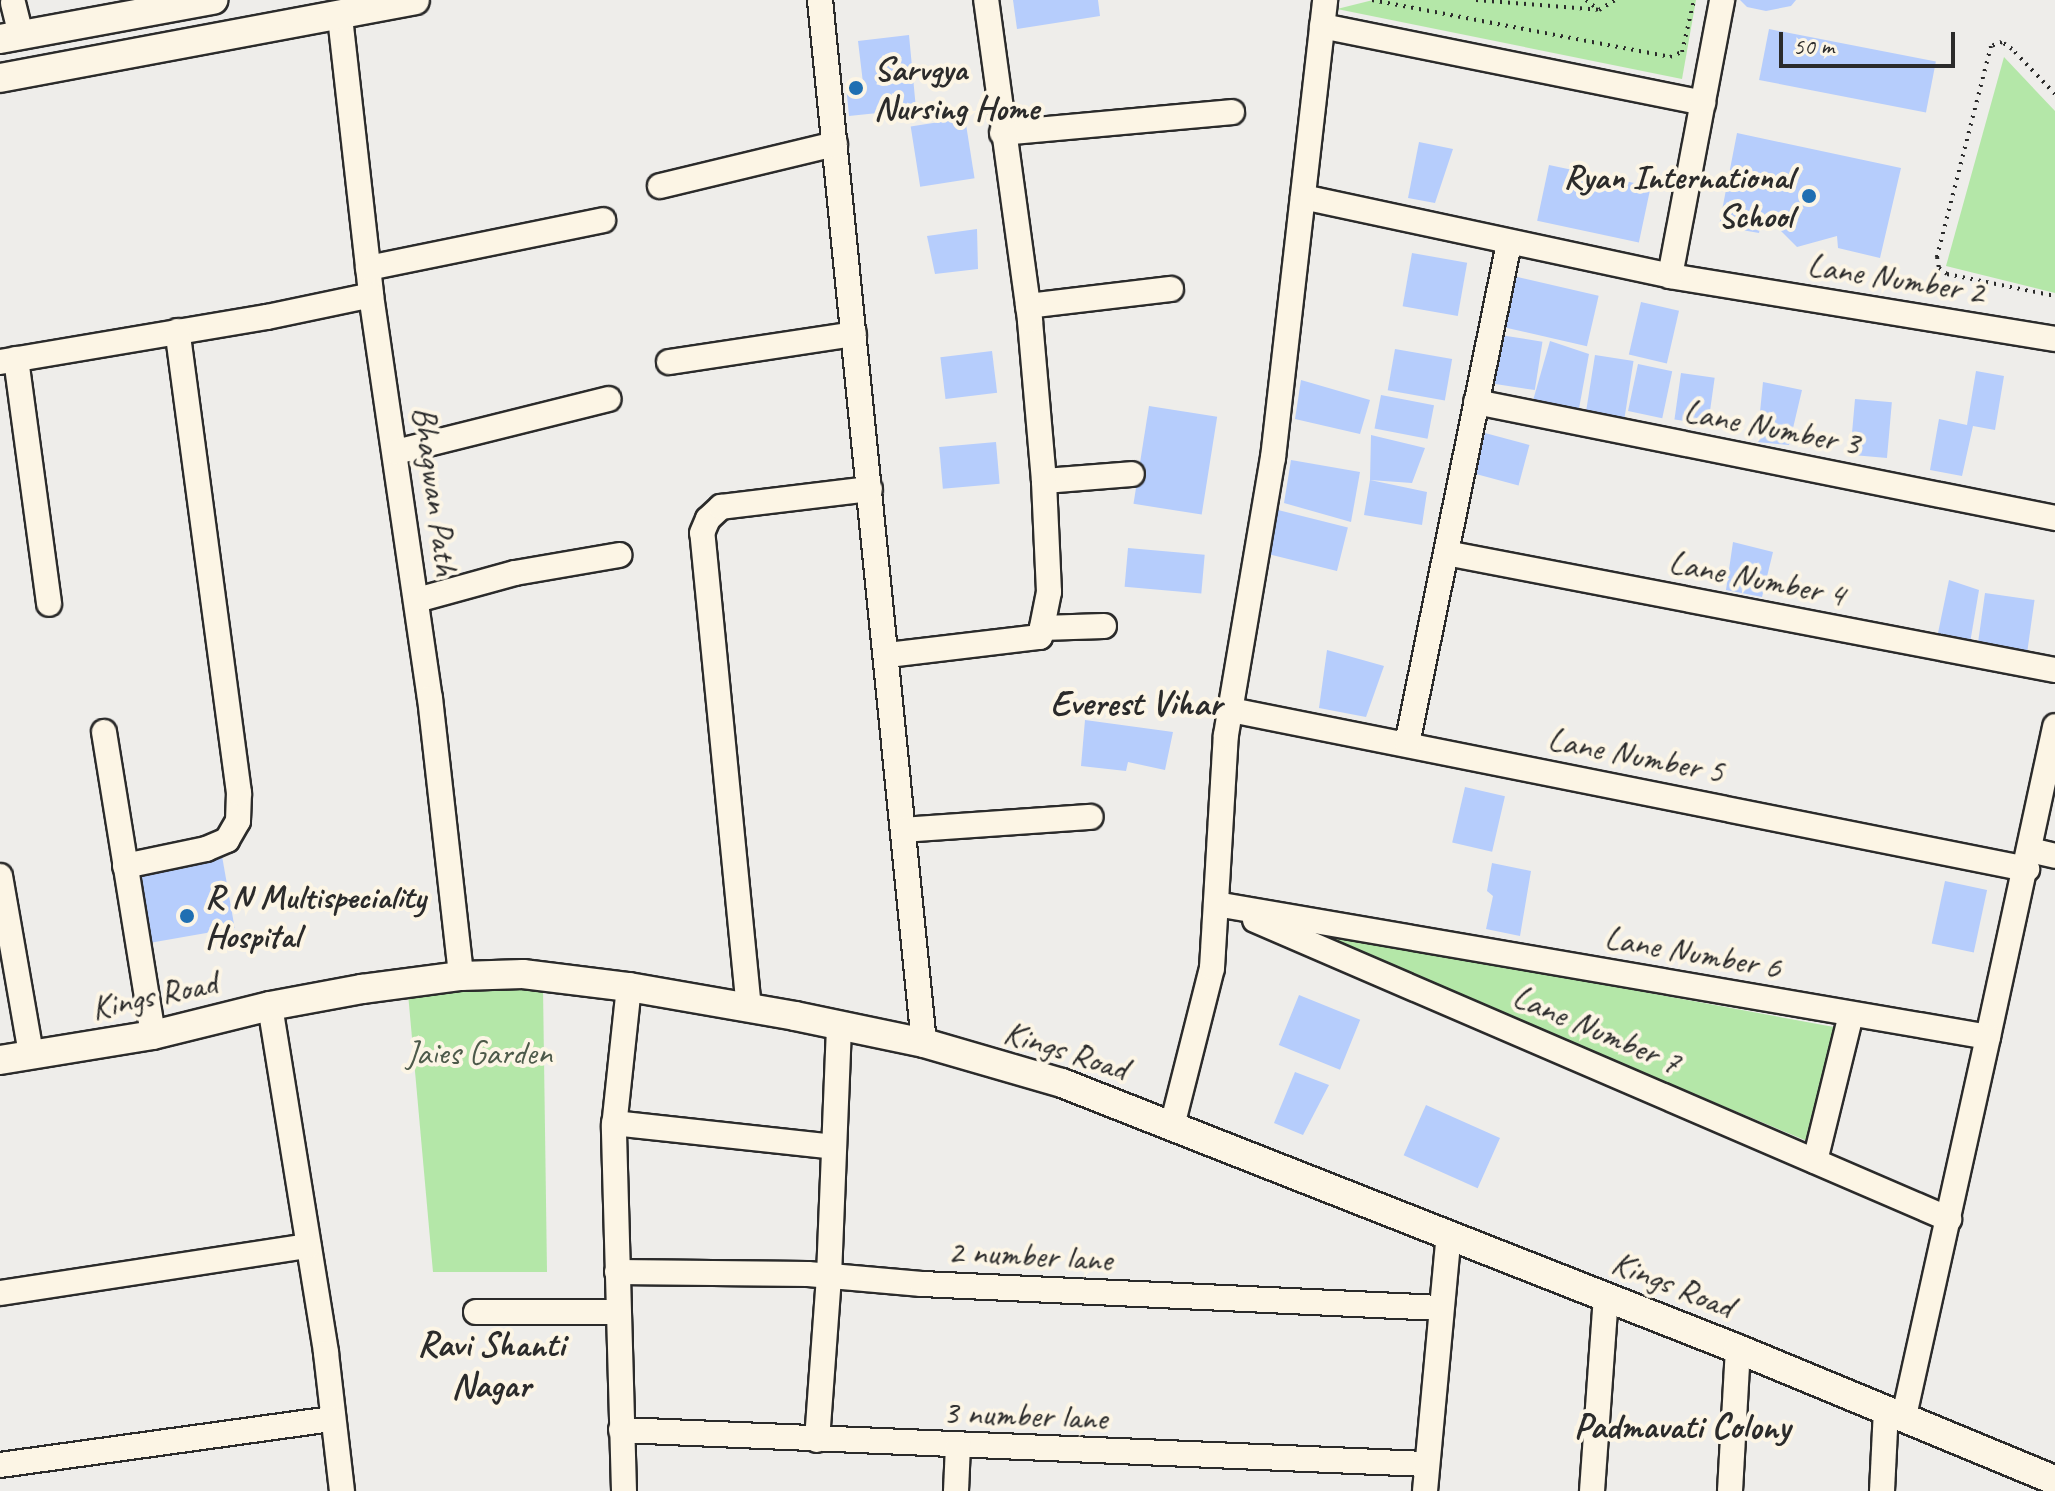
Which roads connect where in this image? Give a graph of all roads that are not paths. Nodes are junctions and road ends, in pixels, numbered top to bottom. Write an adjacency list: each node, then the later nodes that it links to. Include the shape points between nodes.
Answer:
1 (213, 0): 8 (street)
2 (415, 0): 9 (street)
3 (820, 0): 16 (street)
4 (986, 0): 15 (street)
5 (1325, 0): 10 (street)
6 (1722, 0): 13 (street)
7 (14, 3): 11 (street)
8 (118, 8): 11 (street)
9 (322, 13): 12 (street); 21 (street, Bhagwan Path)
10 (1322, 26): 13 (street); 18 (street)
11 (10, 37)
12 (0, 78)
13 (1703, 103): 22 (street)
14 (1232, 112): 15 (street)
15 (1002, 133): 25 (street)
16 (835, 144): 17 (street); 27 (street)
17 (660, 186)
18 (1303, 197): 20 (street, Lane Number 2); 46 (street, via 1273,458)
19 (603, 220): 21 (street)
20 (1509, 243): 22 (street, Lane Number 2); 32 (street)
21 (368, 268): 24 (street, Bhagwan Path)
22 (1670, 276): 28 (street, Lane Number 2)
23 (1171, 289): 25 (street)
24 (371, 295): 26 (street); 33 (street, Bhagwan Path)
25 (1028, 306): 35 (street)
26 (177, 331): 29 (street); 54 (street, via 239,793 238,821 227,840 206,849)
27 (854, 334): 30 (street); 36 (street)
28 (2055, 339)
29 (8, 361): 41 (street)
30 (669, 362)
31 (608, 399): 33 (street)
32 (1476, 402): 37 (street, Lane Number 3); 38 (street)
33 (396, 452): 40 (street, Bhagwan Path)
34 (1132, 474): 35 (street)
35 (1044, 481): 43 (street, via 1049,592)
36 (870, 489): 44 (street); 60 (street, via 721,507 702,533)
37 (2055, 518)
38 (1446, 553): 45 (street, Lane Number 4); 49 (street)
39 (619, 555): 40 (street, via 515,573)
40 (417, 600): 57 (street, Bhagwan Path)
41 (49, 604)
42 (1104, 626): 43 (street)
43 (1042, 628): 44 (street, via 1040,637)
44 (888, 655): 51 (street)
45 (2055, 670)
46 (1231, 710): 49 (street, Lane Number 5); 56 (street)
47 (2055, 726): 53 (street)
48 (104, 732): 54 (street)
49 (1407, 744): 53 (street, Lane Number 5)
50 (1091, 817): 51 (street)
51 (903, 830): 65 (street)
52 (2055, 856): 53 (street, Lane Number 5)
53 (2028, 859): 64 (street)
54 (125, 866): 63 (street)
55 (0, 876): 66 (street)
56 (1216, 904): 61 (street, Lane Number 6); 69 (street, via 1212,968); 71 (street, Lane Number 7)
57 (461, 976): 58 (street, Kings Road, via 523,974); 59 (street, Kings Road)
58 (629, 987): 60 (street, Kings Road); 68 (street)
59 (270, 1006): 63 (street, Kings Road); 74 (street)
60 (749, 1009): 62 (street, Kings Road)
61 (1851, 1014): 64 (street, Lane Number 6); 71 (street)
62 (839, 1028): 65 (street, Kings Road); 70 (street)
63 (153, 1035): 66 (street, Kings Road)
64 (1988, 1037): 72 (street)
65 (924, 1043): 69 (street, Kings Road, via 1062,1083)
66 (31, 1054): 67 (street, Kings Road)
67 (0, 1060)
68 (614, 1123): 70 (street); 75 (street)
69 (1172, 1126): 73 (street, Kings Road)
70 (834, 1147): 76 (street)
71 (1815, 1161): 72 (street, Lane Number 7)
72 (1949, 1219): 83 (street)
73 (1449, 1234): 78 (street, Kings Road); 79 (street)
74 (308, 1246): 77 (street); 84 (street)
75 (617, 1272): 76 (street, 2 number lane); 81 (street)
76 (829, 1276): 79 (street, 2 number lane); 86 (street)
77 (0, 1293)
78 (1606, 1297): 82 (street, Kings Road); 95 (street)
79 (1441, 1308): 88 (street)
80 (476, 1312): 81 (street)
81 (618, 1312): 85 (street)
82 (1738, 1349): 83 (street, Kings Road); 96 (street)
83 (1895, 1413): 90 (street, Kings Road); 97 (street)
84 (333, 1419): 89 (street); 91 (street)
85 (621, 1430): 86 (street, 3 number lane); 92 (street)
86 (817, 1440): 87 (street, 3 number lane)
87 (958, 1446): 88 (street, 3 number lane); 93 (street)
88 (1426, 1464): 94 (street)
89 (0, 1465)
90 (2053, 1483)
91 (342, 1491)
92 (624, 1491)
93 (956, 1491)
94 (1425, 1491)
95 (1592, 1491)
96 (1730, 1491)
97 (1882, 1491)

